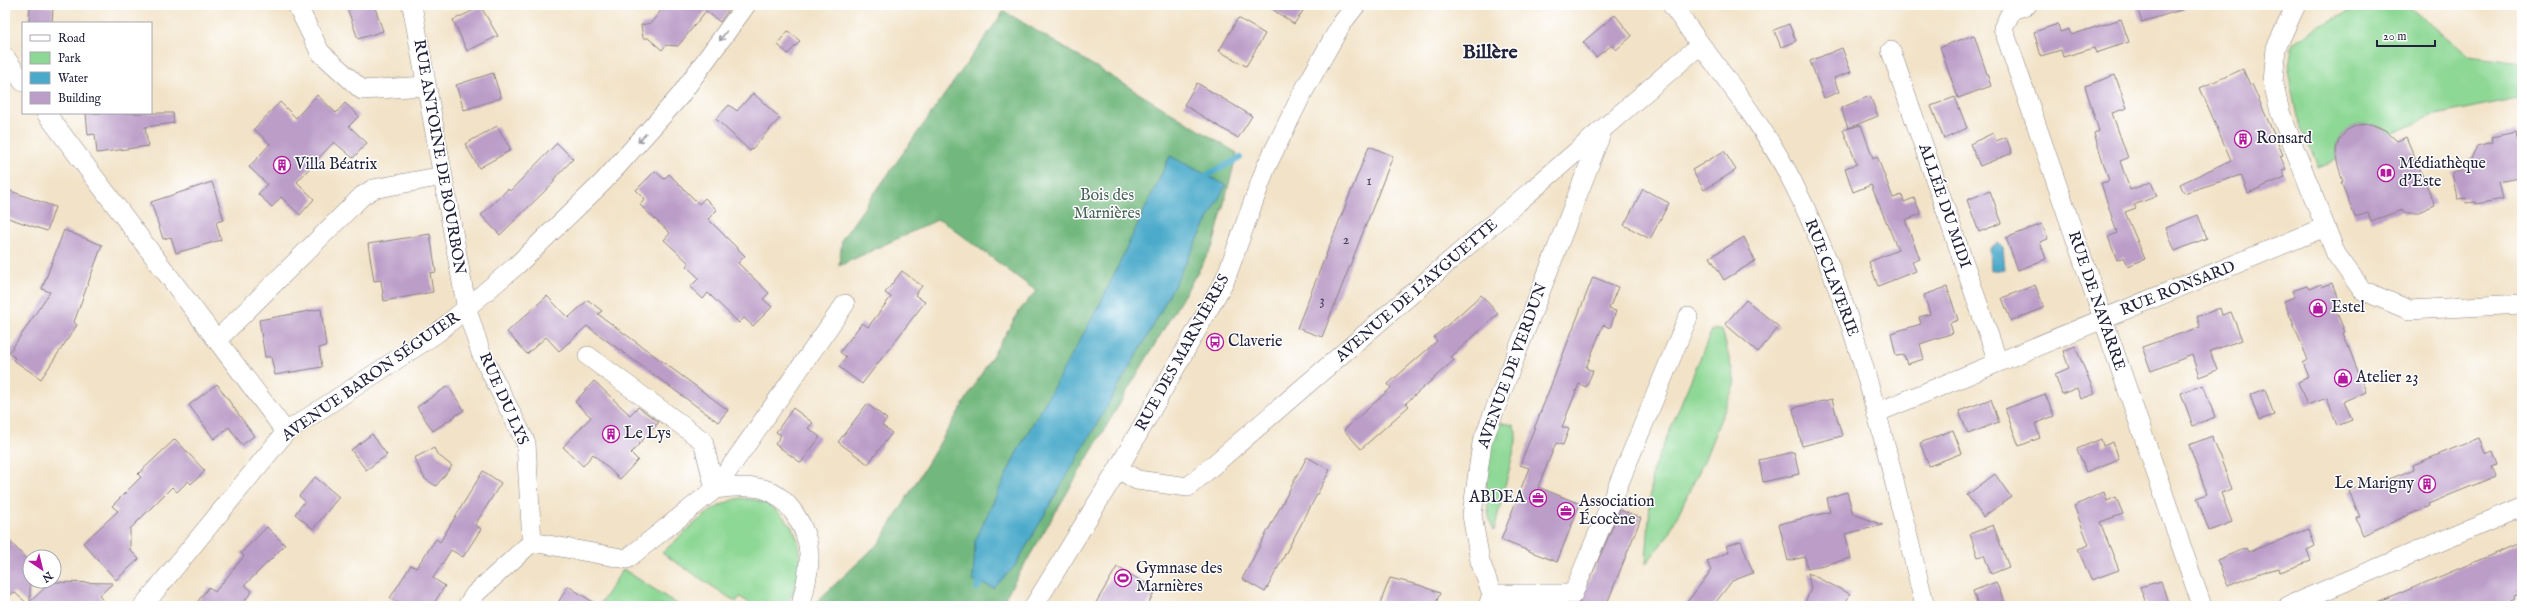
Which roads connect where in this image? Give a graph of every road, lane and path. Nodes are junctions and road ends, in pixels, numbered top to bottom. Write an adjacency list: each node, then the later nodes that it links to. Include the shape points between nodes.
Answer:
1 (297, 5): 12 (street, via 320,52 362,90)
2 (412, 5): 12 (street, RUE ANTOINE DE BOURBON)
3 (746, 5): 19 (street, AVENUE BARON SÉGUIER, one-way to 19, via 678,97 602,182)
4 (1356, 5): 27 (street, RUE DES MARNIÈRES, via 1342,23 1302,94 1266,167 1225,280)
5 (1672, 5): 8 (street, RUE CLAVERIE)
6 (2027, 5): 21 (street, RUE DE NAVARRE, via 2012,10 2003,28)
7 (2296, 5): 16 (street, via 2276,48 2274,82 2280,112)
8 (1700, 45): 14 (street, AVENUE DE L'AYGUETTE); 25 (street, RUE CLAVERIE, via 1757,122 1793,183 1842,296)
9 (1891, 51): 24 (street, ALLÉE DU MIDI)
10 (5, 57): 11 (street)
11 (22, 81)
12 (426, 86): 15 (street, RUE ANTOINE DE BOURBON)
13 (47, 114): 22 (street)
14 (1602, 131): 27 (street, AVENUE DE L'AYGUETTE, via 1188,487 1137,480); 31 (street, AVENUE DE VERDUN, via 1482,443 1472,515 1480,560)
15 (443, 176): 19 (street, RUE ANTOINE DE BOURBON); 22 (street, via 373,189 362,196)
16 (2325, 227): 18 (street, via 2336,254 2362,290 2409,310); 21 (street, RUE RONSARD)
17 (845, 304): 28 (street)
18 (2522, 304)
19 (467, 310): 26 (street, AVENUE BARON SÉGUIER, via 437,333); 30 (street, RUE DU LYS, via 481,353 526,443)
20 (1688, 317): 31 (street, via 1573,594)
21 (2102, 320): 24 (street, RUE RONSARD); 37 (street, RUE DE NAVARRE)
22 (217, 340): 26 (street)
23 (588, 356): 28 (street, via 704,441)
24 (1998, 362): 25 (street, RUE RONSARD)
25 (1876, 413): 36 (street, RUE CLAVERIE)
26 (286, 432): 32 (street, AVENUE BARON SÉGUIER)
27 (1118, 469): 35 (street, RUE DES MARNIÈRES)
28 (715, 489): 30 (street, via 627,559); 34 (street, via 764,489 779,497 790,509 807,538 809,554)
29 (2522, 507): 38 (street)
30 (532, 542): 33 (street, via 475,594)
31 (1493, 602)
32 (143, 606)
33 (467, 606)
34 (801, 606)
35 (1034, 606)
36 (1925, 606)
37 (2202, 606)
38 (2288, 606)

